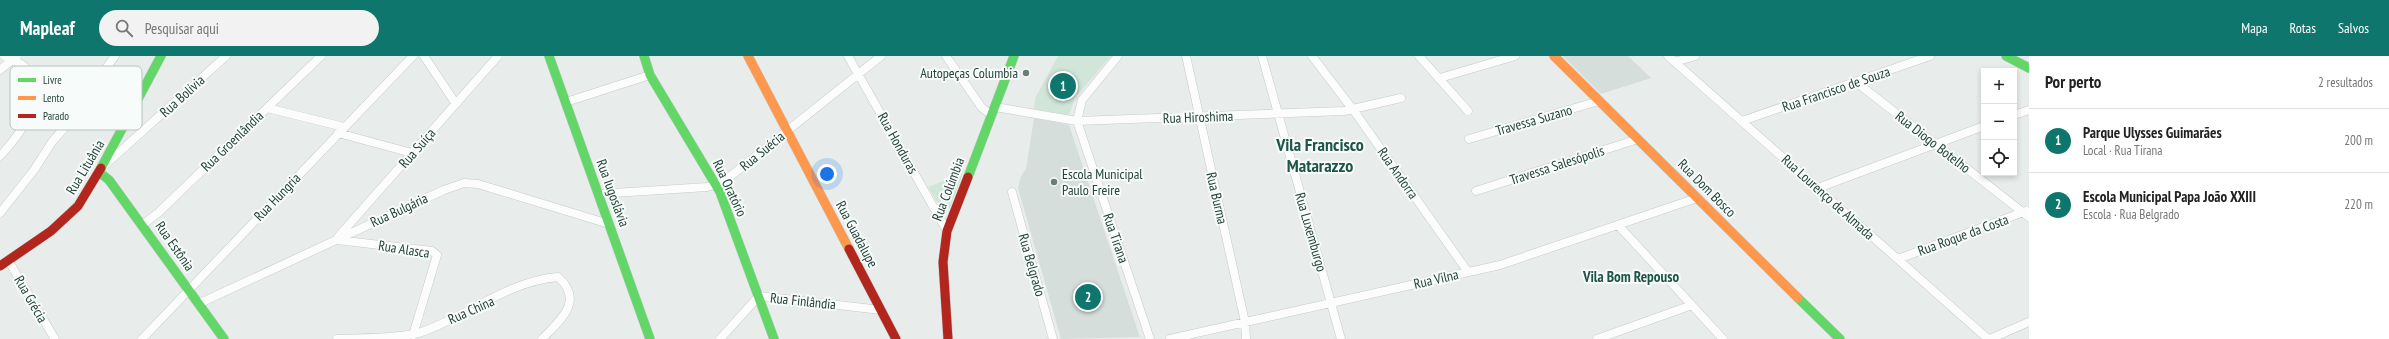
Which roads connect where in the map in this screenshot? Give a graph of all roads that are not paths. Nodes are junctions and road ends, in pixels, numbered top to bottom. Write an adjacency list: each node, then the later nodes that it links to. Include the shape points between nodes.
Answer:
1 (4, 56): 28 (street)
2 (115, 56): 31 (street)
3 (161, 56): 38 (street, Rua Lituânia)
4 (226, 56): 65 (street, Rua Bolívia)
5 (321, 56): 43 (street, Rua Groenlândia)
6 (413, 56): 53 (street, Rua Hungria)
7 (424, 56): 42 (street)
8 (498, 56): 42 (street, Rua Suíça)
9 (549, 56): 41 (street, Rua Iugoslávia)
10 (644, 56): 35 (street, Rua Oratório)
11 (748, 56): 58 (street, Rua Guadalupe)
12 (848, 56): 34 (street, Rua Honduras)
13 (880, 56): 34 (street, Rua Suécia)
14 (946, 56): 45 (street, via 982,108)
15 (1014, 56): 45 (street, Rua Colúmbia)
16 (1118, 56): 51 (street, via 1082,100)
17 (1186, 56): 50 (street, Rua Burma)
18 (1262, 56): 49 (street, Rua Luxemburgo)
19 (1312, 56): 46 (street, Rua Andorra)
20 (1419, 56): 36 (street)
21 (1515, 56): 36 (street)
22 (1554, 56): 40 (street, Rua Dom Bosco)
23 (1668, 56): 29 (street, Rua Lourenço de Almada)
24 (1695, 56): 29 (street)
25 (1908, 56): 27 (street)
26 (2006, 56): 32 (street)
27 (1926, 57): 37 (street, Rua Francisco de Souza)
28 (16, 58): 30 (street); 33 (street)
29 (1675, 62): 52 (street, Rua Lourenço de Almada)
30 (24, 66)
31 (108, 66)
32 (2029, 68)
33 (0, 70)
34 (859, 74): 58 (street, Rua Suécia); 77 (street, Rua Honduras)
35 (650, 75): 41 (street); 66 (street, Rua Oratório)
36 (1440, 78): 47 (street)
37 (1856, 82): 52 (street, Rua Francisco de Souza); 62 (street, Rua Diogo Botelho)
38 (142, 92)
39 (1401, 98): 46 (street, Rua Hiroshima)
40 (1599, 101): 60 (street, Travessa Suzano); 61 (street, Rua Dom Bosco)
41 (566, 102): 70 (street, Rua Iugoslávia)
42 (456, 104): 63 (street, Rua Suíça)
43 (267, 108): 53 (street); 75 (street, Rua Groenlândia, via 158,213)
44 (2029, 110): 48 (street)
45 (993, 111): 51 (street, Rua Hiroshima); 77 (street, Rua Colúmbia)
46 (1354, 111): 49 (street, Rua Hiroshima); 82 (street, Rua Andorra)
47 (1468, 111)
48 (2017, 114)
49 (1278, 115): 50 (street, Rua Hiroshima); 85 (street, Rua Luxemburgo)
50 (1198, 117): 51 (street, Rua Hiroshima); 89 (street, Rua Burma)
51 (1076, 121): 103 (street, Rua Tirana)
52 (1742, 121): 67 (street, Rua Lourenço de Almada)
53 (344, 127): 59 (street, Rua Hungria)
54 (1981, 127): 62 (street)
55 (22, 130): 64 (street)
56 (62, 130): 72 (street)
57 (122, 130): 65 (street, Rua Lituânia)
58 (787, 131): 66 (street, Rua Suécia, via 726,180); 88 (street, Rua Guadalupe)
59 (338, 133): 63 (street); 83 (street, Rua Hungria)
60 (1469, 138)
61 (1638, 139): 68 (street, Travessa Salesópolis); 71 (street, Rua Dom Bosco)
62 (1935, 144): 67 (street); 73 (street, Rua Diogo Botelho)
63 (412, 153): 78 (street, Rua Suíça)
64 (0, 156)
65 (101, 170): 75 (street, Rua Estônia); 80 (street, Rua Lituânia, via 68,217)
66 (716, 185): 70 (street, Rua Suécia); 84 (street, Rua Oratório)
67 (1818, 188): 79 (street, Rua Lourenço de Almada)
68 (1476, 191)
69 (1012, 192): 102 (street, Rua Belgrado)
70 (598, 194): 74 (street, Rua Iugoslávia)
71 (1697, 198): 76 (street, Rua Vilna); 109 (street, Rua Dom Bosco)
72 (0, 213)
73 (2027, 213): 79 (street, Rua Roque da Costa)
74 (609, 224): 78 (street, Rua Bulgária, via 478,184 464,183 454,185); 97 (street, Rua Iugoslávia)
75 (142, 225): 83 (street, Rua Estônia)
76 (1618, 225): 82 (street, Rua Vilna, via 1500,265); 87 (street)
77 (947, 231): 101 (street, Rua Colúmbia, via 943,262)
78 (336, 240): 86 (street, Rua Bulgária); 91 (street, Rua Alasca, via 432,251 437,255)
79 (1898, 259): 110 (street, Rua Lourenço de Almada)
80 (8, 260): 81 (street, Rua Lituânia); 92 (street, Rua Grécia)
81 (0, 266)
82 (1468, 272): 85 (street, Rua Vilna)
83 (188, 290): 86 (street, Rua Estônia); 93 (street, Rua Hungria)
84 (759, 296): 88 (street, Rua Finlândia); 98 (street, Rua Finlândia); 99 (street, Rua Oratório)
85 (1330, 303): 89 (street, Rua Vilna); 106 (street, Rua Luxemburgo)
86 (198, 304): 94 (street, Rua Estônia)
87 (1692, 305): 107 (street); 108 (street)
88 (881, 310): 100 (street, Rua Guadalupe)
89 (1245, 322): 104 (street, Rua Vilna); 105 (street, Rua Burma)
90 (2029, 322): 110 (street)
91 (413, 335): 95 (street, Rua China); 96 (street, Rua China, via 543,278 558,277 572,292 569,306)
92 (55, 339)
93 (142, 339)
94 (224, 339)
95 (337, 339)
96 (542, 339)
97 (650, 339)
98 (720, 339)
99 (774, 339)
100 (896, 339)
101 (948, 339)
102 (1053, 339)
103 (1150, 339)
104 (1170, 339)
105 (1246, 339)
106 (1341, 339)
107 (1597, 339)
108 (1724, 339)
109 (1840, 339)
110 (1989, 339)

